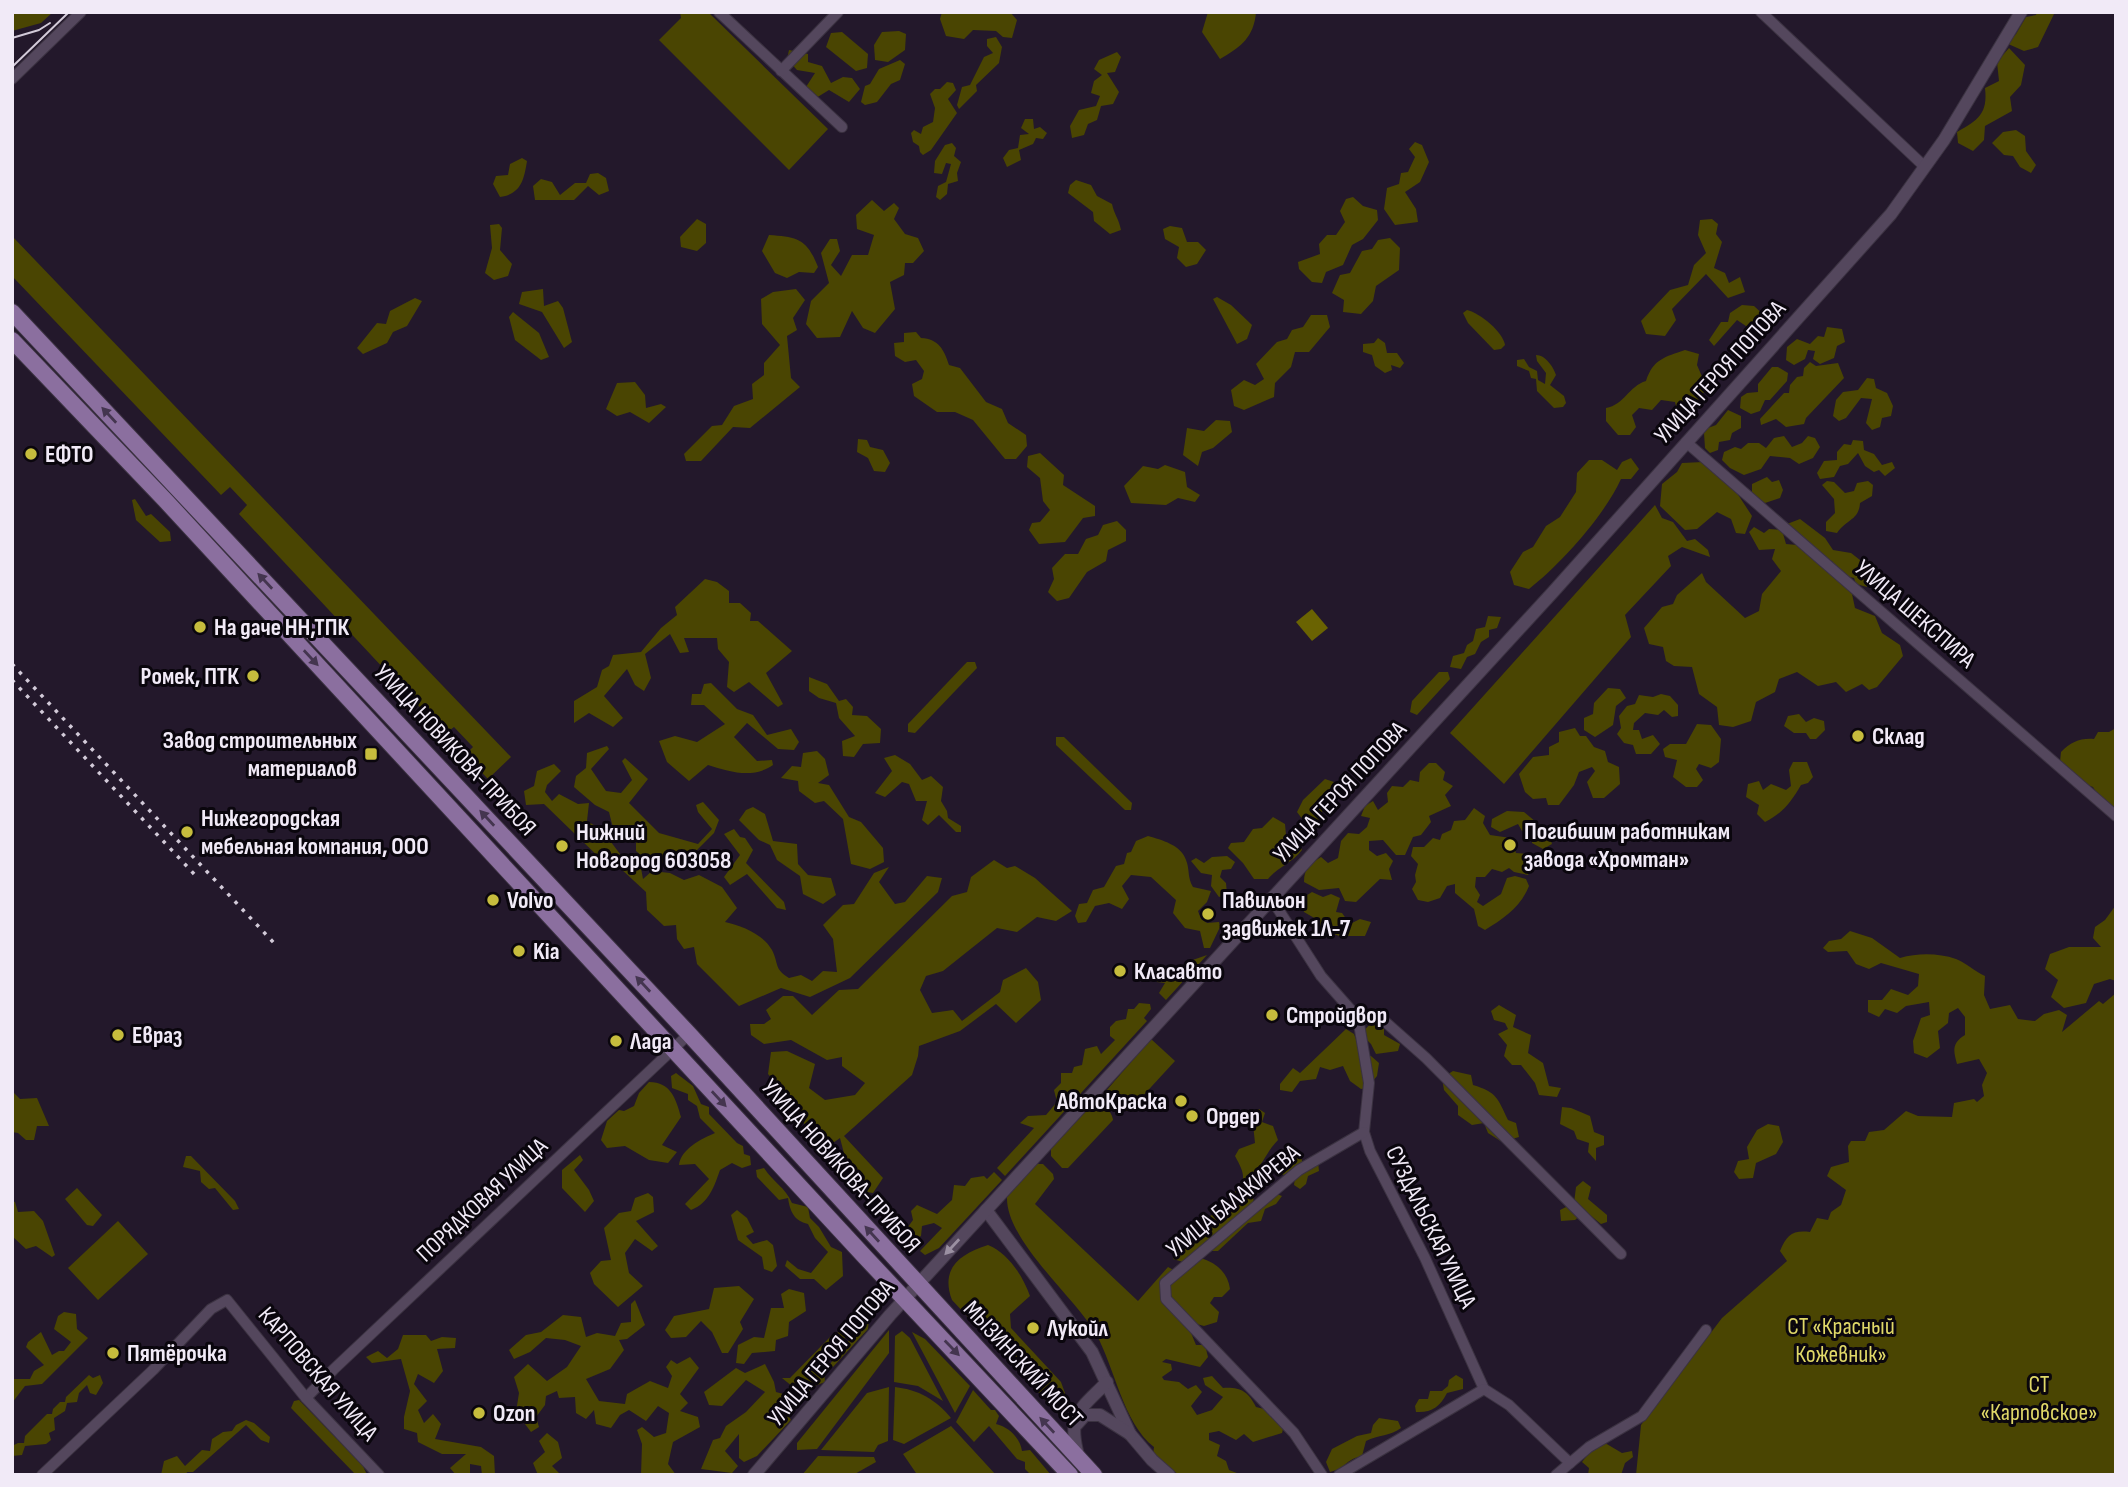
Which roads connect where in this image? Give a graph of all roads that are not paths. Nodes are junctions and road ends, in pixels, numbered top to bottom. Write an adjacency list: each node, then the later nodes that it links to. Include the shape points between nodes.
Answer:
1 (81, 12): 7 (street)
2 (719, 12): 6 (street)
3 (838, 12): 6 (street)
4 (1761, 12): 9 (street)
5 (2021, 12): 9 (street, УЛИЦА ГЕРОЯ ПОПОВА)
6 (781, 71): 8 (street)
7 (12, 79)
8 (842, 127)
9 (1926, 167): 12 (street, УЛИЦА ГЕРОЯ ПОПОВА, via 1891,214)
10 (12, 312): 16 (main road, УЛИЦА НОВИКОВА-ПРИБОЯ, one-way to 10)
11 (12, 340): 17 (main road, УЛИЦА НОВИКОВА-ПРИБОЯ, one-way to 17)
12 (1686, 442): 13 (street, УЛИЦА ШЕКСПИРА); 14 (street, УЛИЦА ГЕРОЯ ПОПОВА)
13 (2116, 816)
14 (1271, 898): 15 (street, via 1321,976); 19 (street, УЛИЦА ГЕРОЯ ПОПОВА)
15 (1358, 1018): 18 (street, СУЗДАЛЬСКАЯ УЛИЦА, via 1369,1083); 20 (street, via 1382,1019 1426,1058)
16 (689, 1034): 17 (street, ПОРЯДКОВАЯ УЛИЦА); 21 (main road, УЛИЦА НОВИКОВА-ПРИБОЯ, one-way to 16)
17 (673, 1049): 22 (main road, УЛИЦА НОВИКОВА-ПРИБОЯ, one-way to 22); 26 (street, ПОРЯДКОВАЯ УЛИЦА)
18 (1364, 1132): 25 (street, СУЗДАЛЬСКАЯ УЛИЦА); 37 (street, УЛИЦА БАЛАКИРЕВА, via 1299,1170 1165,1283 1166,1299 1294,1433)
19 (986, 1210): 21 (street, УЛИЦА ГЕРОЯ ПОПОВА, one-way to 21); 24 (street, via 1077,1329)
20 (1621, 1254)
21 (918, 1284): 22 (street, УЛИЦА ГЕРОЯ ПОПОВА); 29 (main road, МЫЗИНСКИЙ МОСТ, one-way to 21)
22 (905, 1298): 33 (street, УЛИЦА ГЕРОЯ ПОПОВА); 34 (main road, МЫЗИНСКИЙ МОСТ, one-way to 34)
23 (1706, 1330): 30 (street, via 1642,1416)
24 (1107, 1382): 27 (street, via 1075,1414); 28 (street)
25 (1484, 1389): 30 (street, via 1508,1405); 38 (street)
26 (306, 1398): 31 (street, КАРПОВСКАЯ УЛИЦА, via 227,1300 211,1309); 32 (street, КАРПОВСКАЯ УЛИЦА)
27 (1074, 1427): 28 (street, via 1084,1415 1100,1415); 29 (street)
28 (1130, 1434): 36 (street)
29 (1079, 1459): 35 (main road, МЫЗИНСКИЙ МОСТ)
30 (1570, 1463): 39 (street)
31 (43, 1475)
32 (379, 1475)
33 (754, 1475)
34 (1070, 1475)
35 (1094, 1475)
36 (1169, 1475)
37 (1322, 1475)
38 (1339, 1475)
39 (1556, 1475)

